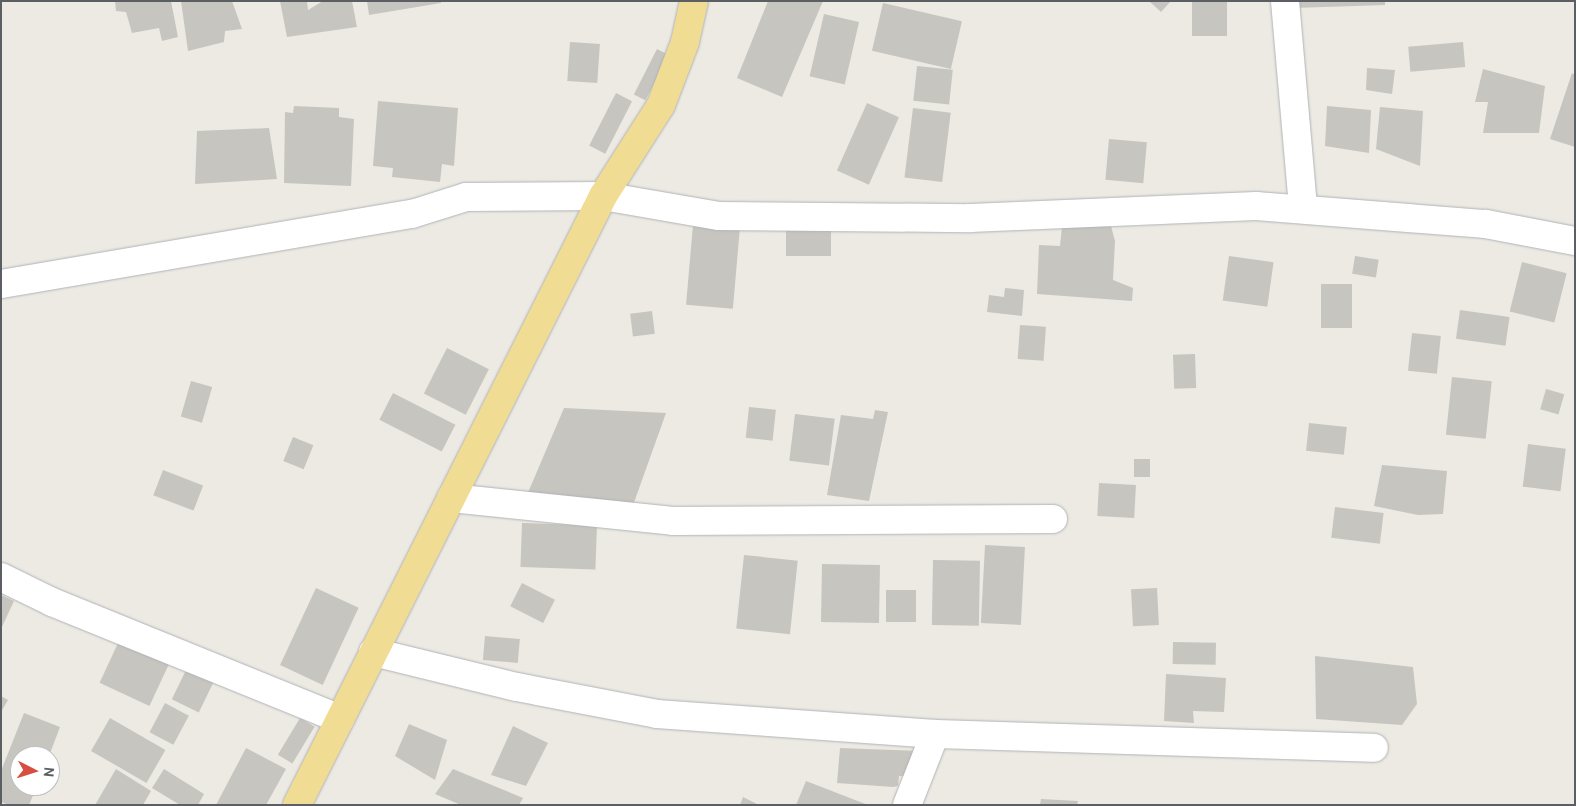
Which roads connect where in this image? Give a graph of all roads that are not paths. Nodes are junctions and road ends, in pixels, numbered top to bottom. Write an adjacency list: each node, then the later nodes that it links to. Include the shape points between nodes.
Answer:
1 (694, 1): 3 (highway, via 685,42 661,105)
2 (1285, 1): 4 (street)
3 (603, 196): 4 (street, via 719,216 970,218 1256,206); 6 (street, via 466,196 412,214); 7 (highway)
4 (1303, 208): 5 (street, via 1486,224)
5 (1575, 241)
6 (1, 284)
7 (451, 498): 8 (street, via 673,521); 10 (highway)
8 (1053, 519)
9 (1, 577): 11 (street, via 52,602)
10 (373, 652): 11 (highway); 12 (street, via 517,687 657,714)
11 (340, 719): 14 (highway)
12 (935, 734): 13 (street); 15 (street)
13 (1374, 748)
14 (297, 805)
15 (907, 805)

